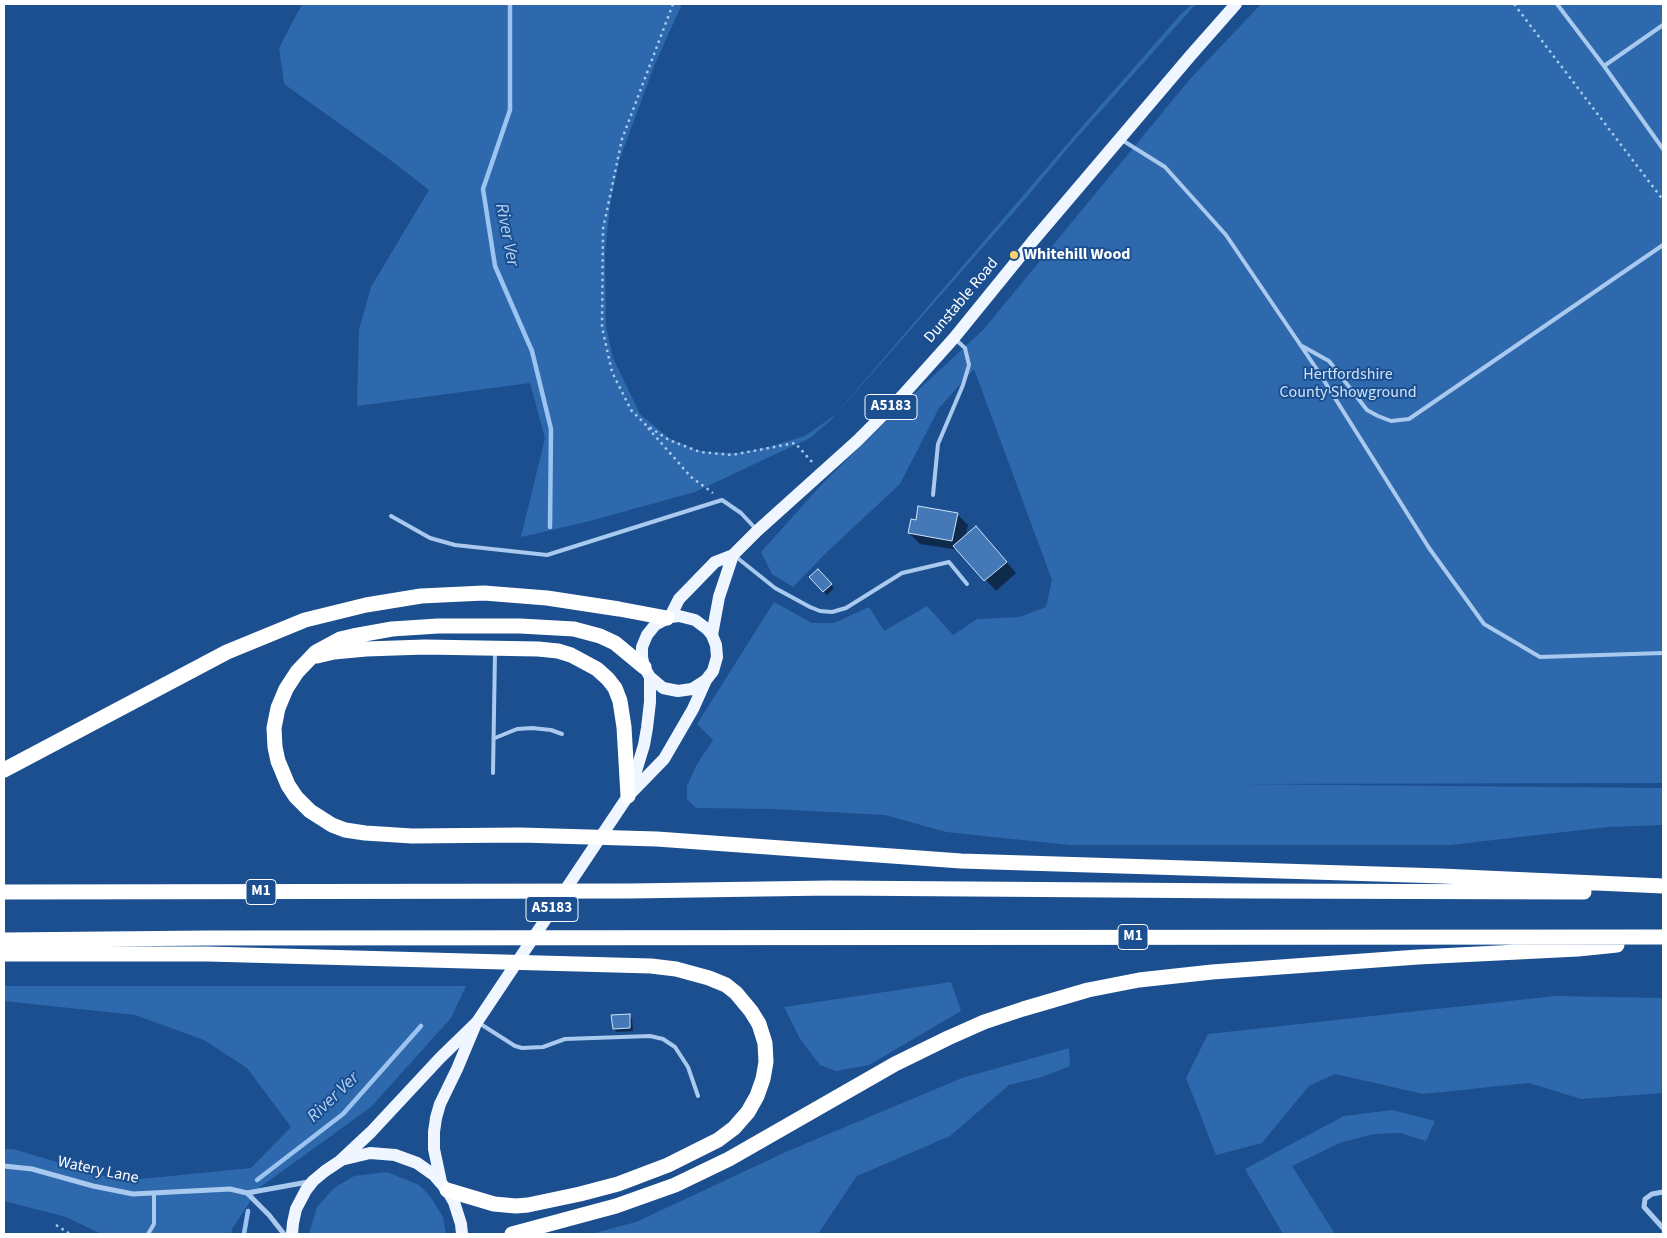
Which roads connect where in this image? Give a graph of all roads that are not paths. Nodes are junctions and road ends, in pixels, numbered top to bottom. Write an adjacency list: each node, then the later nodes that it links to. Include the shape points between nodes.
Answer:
1 (1236, 4): 5 (main road, Dunstable Road / A5183)
2 (1557, 4): 4 (lane)
3 (1663, 25): 4 (lane)
4 (1604, 66): 6 (lane)
5 (1120, 138): 8 (main road, Dunstable Road / A5183); 9 (lane, via 1165,167 1226,235)
6 (1663, 149)
7 (1663, 246): 9 (lane, via 1408,419 1391,421 1366,410 1330,361)
8 (954, 338): 10 (lane, via 965,348 969,365 938,444); 12 (main road, Dunstable Road / A5183, via 857,441)
9 (1302, 346): 18 (lane, via 1429,548 1484,624 1540,658)
10 (933, 495)
11 (391, 516): 12 (lane, via 430,538 455,545 547,554 722,500 741,513)
12 (757, 531): 13 (main road, Dunstable Road / A5183)
13 (733, 555): 14 (lane, via 776,588 810,607 832,612 846,608 902,573 950,562); 15 (main road, Dunstable Road / A5183, via 715,562 679,599); 16 (main road, Dunstable Road / A5183, via 719,597)
14 (967, 584)
15 (668, 618): 16 (main road, via 679,616 695,620); 20 (main road, via 655,625 642,647); 24 (highway, via 547,598 484,593 422,596 366,605 305,620 227,652)
16 (712, 635): 21 (main road, via 717,657)
17 (495, 647): 19 (highway, via 366,649 325,654); 23 (lane); 26 (highway, via 564,652 597,668 608,679 623,712)
18 (1663, 653)
19 (308, 660): 20 (highway, via 323,647 340,639 382,630 520,626 566,628 591,633 615,643); 27 (highway, via 286,689 278,708 275,747 285,780 296,797 310,811 346,830 412,836 656,839 961,861)
20 (647, 672): 21 (main road, via 663,688 678,691 692,689); 26 (main road, A5183, via 650,702 647,728)
21 (706, 680): 26 (main road, A5183, via 664,759)
22 (562, 734): 23 (lane, via 532,728 517,729)
23 (494, 738): 25 (lane)
24 (4, 770)
25 (493, 773)
26 (628, 796): 34 (main road, A5183)
27 (1663, 886)
28 (4, 892): 29 (highway, M1, via 630,892 840,888)
29 (1663, 892)
30 (1663, 937): 31 (highway, M1)
31 (4, 940)
32 (1663, 941): 48 (highway, via 1578,950 1418,957 1212,972 1139,980 1088,990 984,1022 948,1038 729,1159 675,1185 616,1206)
33 (4, 954): 39 (highway, via 208,954 651,966 693,972 726,985 745,1002 758,1024 766,1053 761,1087 748,1112 734,1128 695,1152 618,1184 516,1206 486,1202)
34 (476, 1022): 35 (lane, via 516,1046 527,1048 543,1048 565,1039 650,1036 663,1039 675,1047 688,1068); 36 (main road, A5183); 39 (main road, A5183, via 436,1118 434,1149)
35 (698, 1096)
36 (340, 1161): 38 (main road); 39 (main road, via 370,1153 395,1155 417,1163)
37 (4, 1166): 42 (street, Watery Lane, via 32,1169 133,1194)
38 (313, 1181): 41 (street, Watery Lane); 46 (main road, via 296,1209)
39 (444, 1186): 47 (main road, via 454,1202)
40 (1663, 1192): 43 (street, via 1645,1199 1644,1207)
41 (247, 1193): 42 (street, Watery Lane, via 230,1189); 45 (street)
42 (154, 1194): 44 (lane, via 154,1224)
43 (1663, 1228)
44 (148, 1234)
45 (284, 1234)
46 (292, 1234)
47 (462, 1234)
48 (512, 1234)

